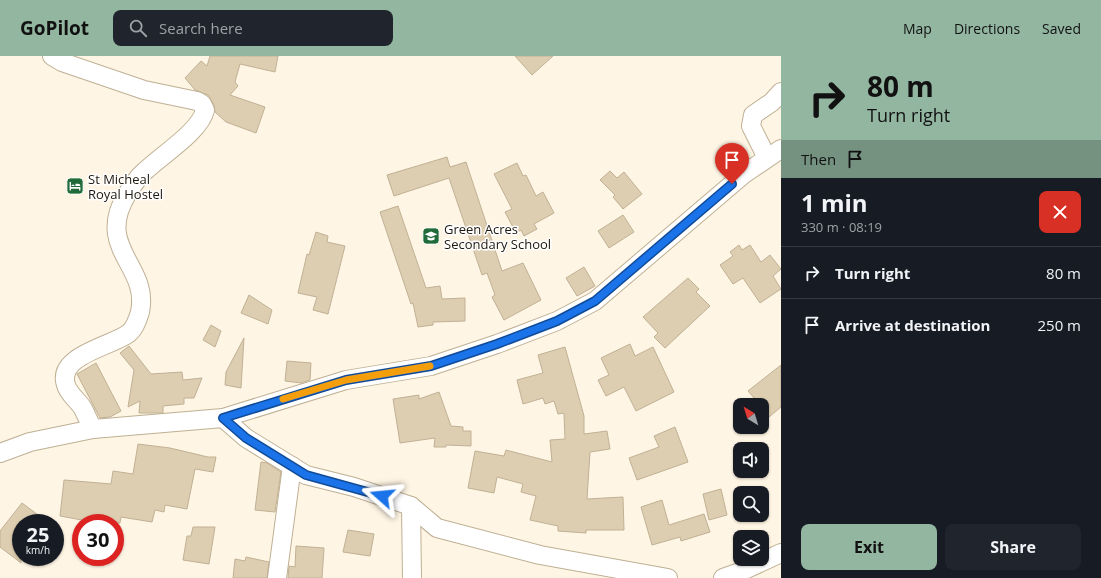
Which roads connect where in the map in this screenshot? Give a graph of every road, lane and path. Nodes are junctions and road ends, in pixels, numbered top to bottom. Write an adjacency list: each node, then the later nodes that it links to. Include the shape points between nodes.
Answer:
1 (52, 56): 5 (street, via 62,62 144,90 197,101 205,110 198,124 140,176 126,196 119,214 117,237 120,248 137,277 140,310 130,333 78,357 67,372 65,380 66,386 82,408)
2 (781, 92): 3 (street, via 772,102 753,115 751,126)
3 (774, 153): 4 (street, via 744,174 595,301 557,321 431,366 346,380)
4 (223, 418): 5 (street); 7 (street, via 246,438)
5 (92, 429): 6 (street, via 30,442)
6 (0, 453)
7 (292, 466): 8 (street, via 306,475 354,487); 10 (street)
8 (411, 506): 11 (street); 12 (street, via 437,528 540,555)
9 (781, 553): 13 (street)
10 (277, 578)
11 (412, 578)
12 (668, 578)
13 (723, 578)

